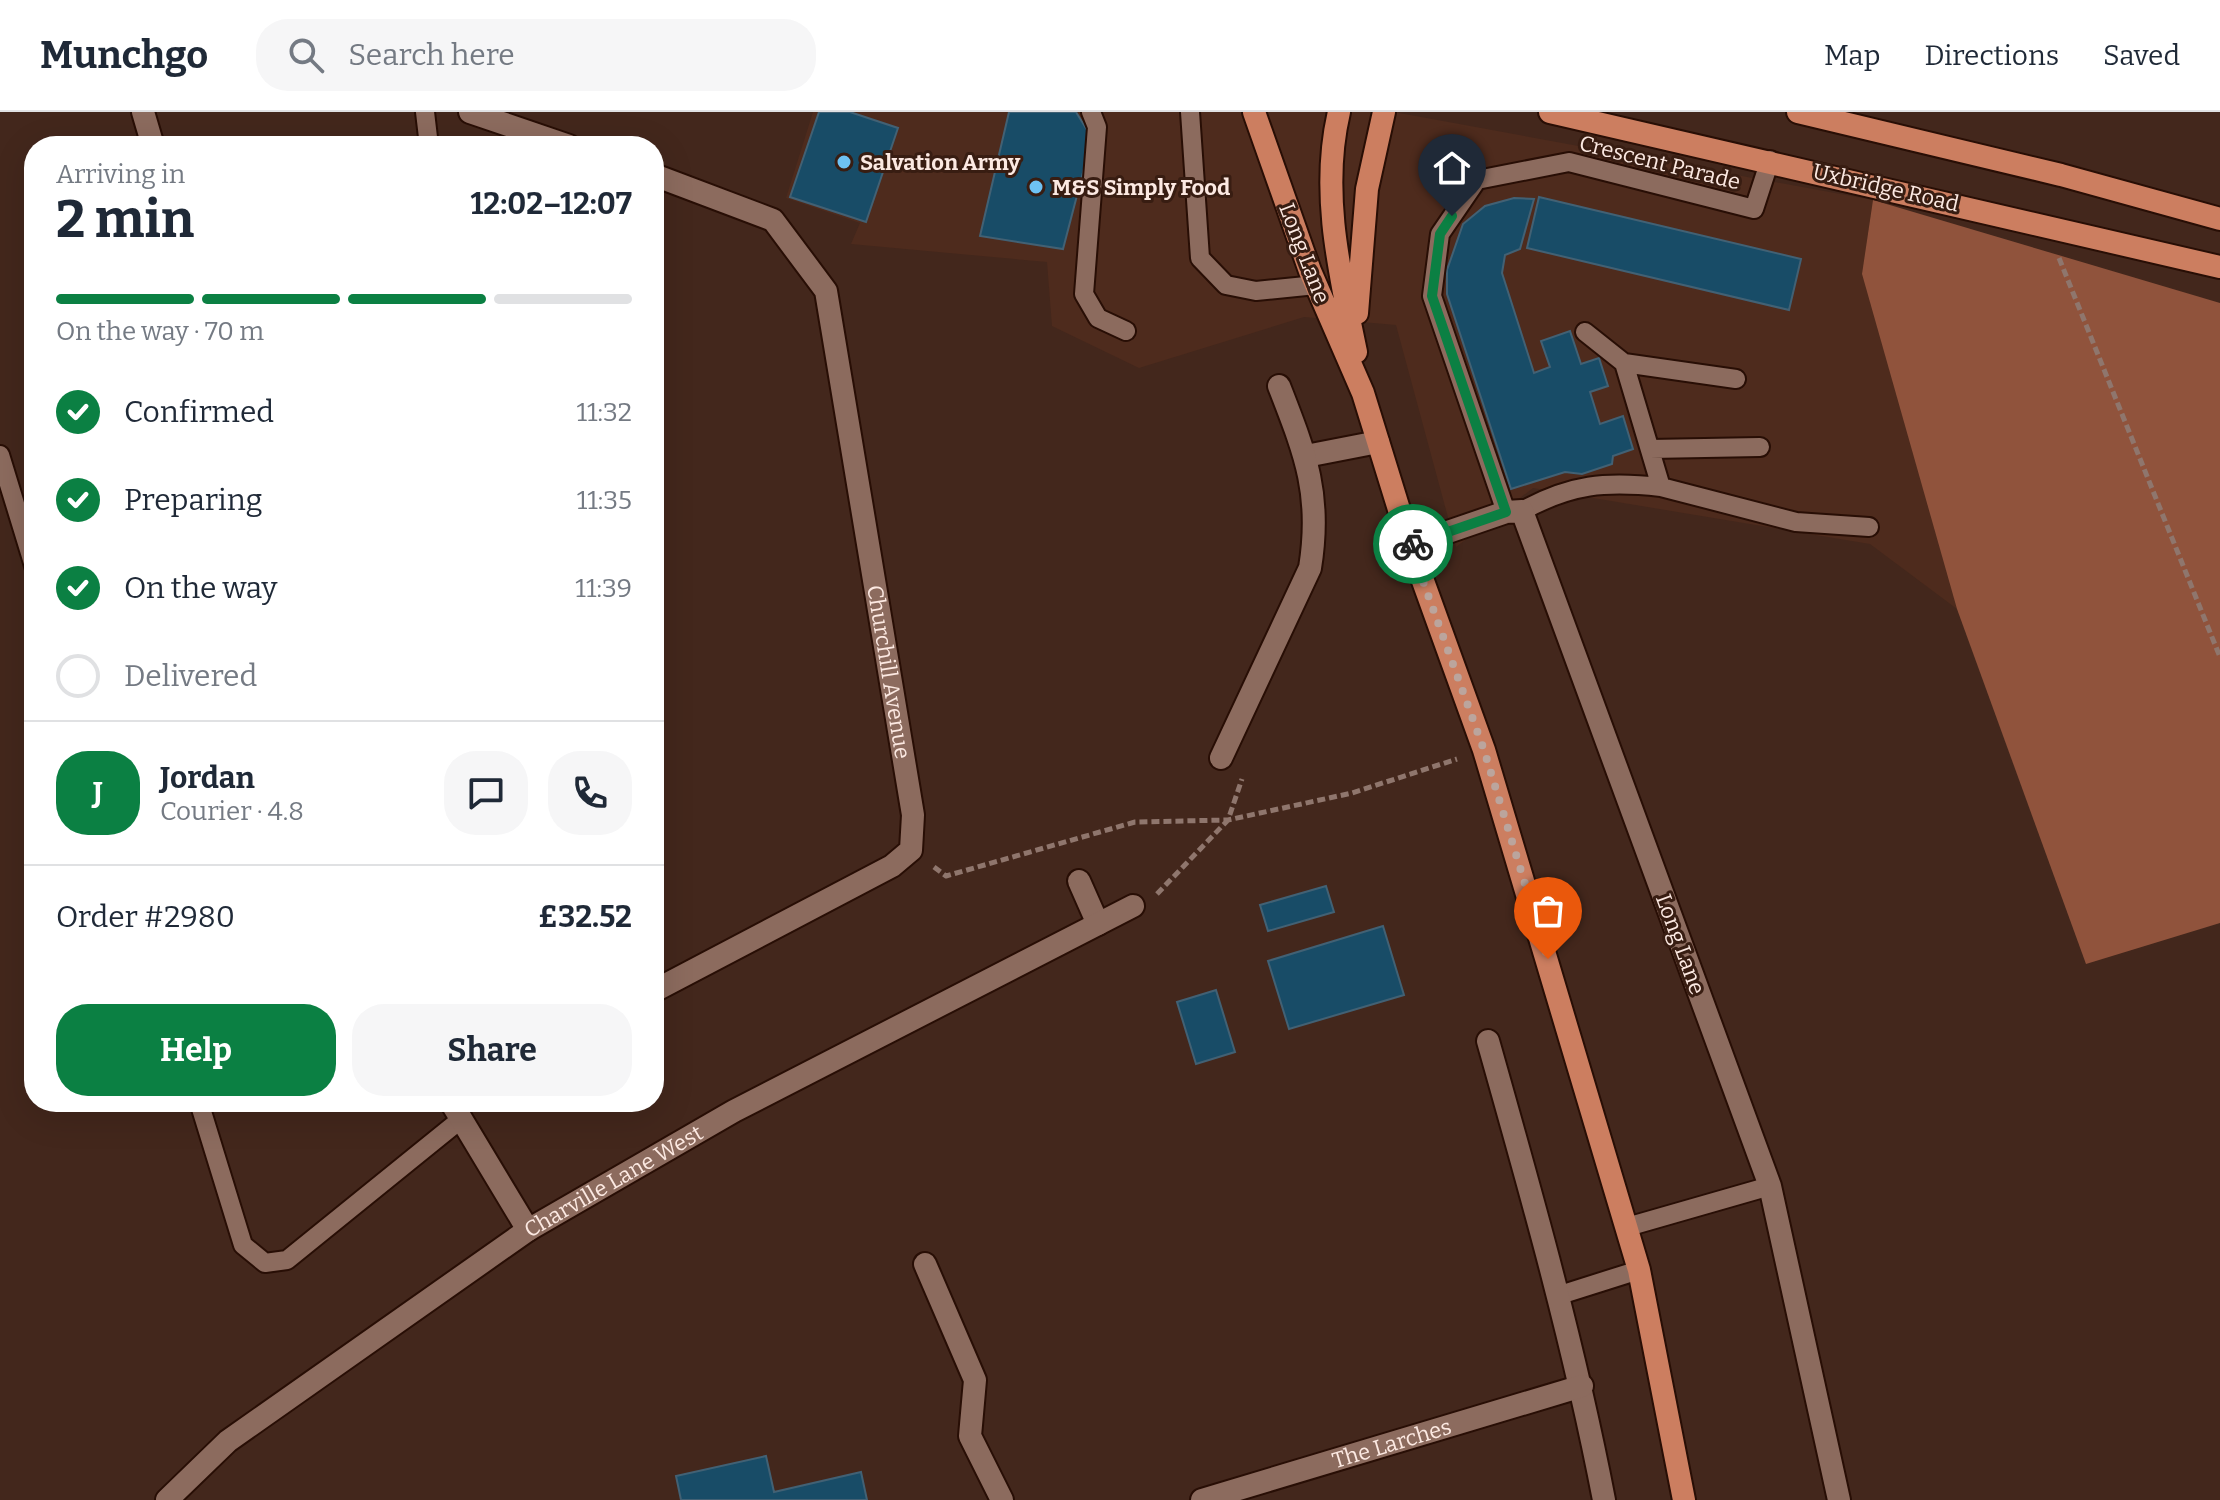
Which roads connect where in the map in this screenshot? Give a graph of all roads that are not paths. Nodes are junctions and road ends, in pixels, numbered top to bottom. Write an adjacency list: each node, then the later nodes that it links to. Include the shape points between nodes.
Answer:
1 (143, 112): 11 (street)
2 (425, 112): 12 (lane)
3 (470, 112): 13 (street)
4 (1091, 112): 19 (lane, via 1097,127 1084,294 1098,318)
5 (1190, 112): 18 (lane, via 1200,258 1226,285 1256,291)
6 (1254, 112): 18 (main road, Long Lane)
7 (1339, 112): 21 (main road, Long Lane, via 1333,136 1333,222)
8 (1384, 112): 21 (main road, Long Lane, via 1367,189)
9 (1550, 112): 14 (main road, Uxbridge Road)
10 (1798, 112): 16 (main road)
11 (150, 136)
12 (428, 136)
13 (540, 136)
14 (1770, 160): 17 (main road, Uxbridge Road); 32 (lane, Crescent Parade, via 1754,209 1569,162 1477,180 1440,234 1432,296)
15 (664, 179): 40 (street, Churchill Avenue, via 773,220 826,291 913,815 911,850 892,866)
16 (2220, 219)
17 (2220, 267)
18 (1316, 285): 25 (main road, Long Lane)
19 (1126, 331)
20 (1585, 332): 22 (lane)
21 (1355, 351): 25 (main road, Long Lane)
22 (1624, 363): 23 (lane); 28 (lane)
23 (1736, 379)
24 (1279, 386): 30 (street)
25 (1363, 393): 26 (main road, Long Lane)
26 (1378, 442): 30 (street); 35 (main road, Long Lane)
27 (1760, 447): 28 (lane)
28 (1650, 449): 31 (lane)
29 (0, 455): 34 (lane)
30 (1306, 456): 36 (street, via 1315,534 1310,568)
31 (1661, 487): 32 (lane, via 1596,484 1558,491); 33 (lane, via 1796,522)
32 (1514, 512): 35 (street); 45 (street, Long Lane)
33 (1869, 527)
34 (24, 533)
35 (1410, 545): 46 (main road, Long Lane, via 1484,750)
36 (1221, 758)
37 (1079, 881): 39 (street)
38 (1133, 906): 39 (street, Charville Lane West)
39 (1098, 924): 47 (street, Charville Lane West, via 734,1111)
40 (664, 986)
41 (1488, 1041): 50 (street)
42 (202, 1112): 43 (lane, via 243,1245 265,1263 287,1260)
43 (454, 1112)
44 (456, 1112): 47 (street)
45 (1770, 1186): 46 (lane); 57 (street, Long Lane)
46 (1627, 1227): 49 (main road, Long Lane)
47 (528, 1230): 52 (street, Charville Lane West, via 228,1441)
48 (925, 1264): 53 (street, via 975,1380 970,1436)
49 (1639, 1270): 50 (lane); 56 (main road, Long Lane)
50 (1560, 1295): 51 (street)
51 (1582, 1386): 54 (street, The Larches); 55 (street)
52 (167, 1500)
53 (1002, 1500)
54 (1202, 1500)
55 (1604, 1500)
56 (1684, 1500)
57 (1839, 1500)

